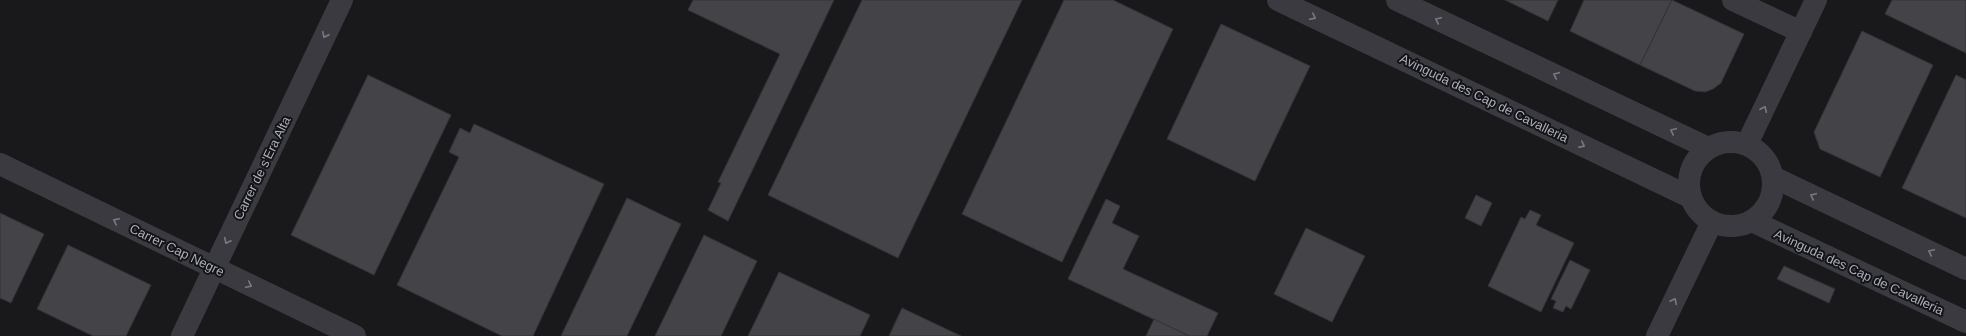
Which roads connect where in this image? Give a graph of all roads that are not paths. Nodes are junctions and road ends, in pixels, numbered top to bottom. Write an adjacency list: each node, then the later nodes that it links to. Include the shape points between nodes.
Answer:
1 (342, 0): 14 (street, Carrer de s'Era Alta, one-way to 14)
2 (1278, 0): 11 (street, Avinguda des Cap de Cavalleria, one-way to 11)
3 (1397, 0): 8 (street, one-way to 3)
4 (1733, 0): 6 (street)
5 (1816, 0): 6 (street)
6 (1801, 32): 7 (street, one-way to 6)
7 (1747, 144): 8 (street, via 1734,141); 10 (street, via 1760,152)
8 (1708, 148): 11 (street, via 1693,164 1689,174)
9 (0, 164): 14 (street, Carrer Cap Negre, one-way to 9)
10 (1773, 177): 12 (street, via 1769,203); 15 (street, one-way to 10)
11 (1690, 197): 13 (street, via 1699,212)
12 (1752, 221): 13 (street, via 1739,226 1725,226); 16 (street, Avinguda des Cap de Cavalleria)
13 (1712, 222): 19 (street, one-way to 13)
14 (214, 268): 17 (street, Carrer de s'Era Alta); 18 (street, Carrer Cap Negre, one-way to 18)
15 (1966, 269)
16 (1966, 322)
17 (182, 336)
18 (355, 336)
19 (1657, 336)

